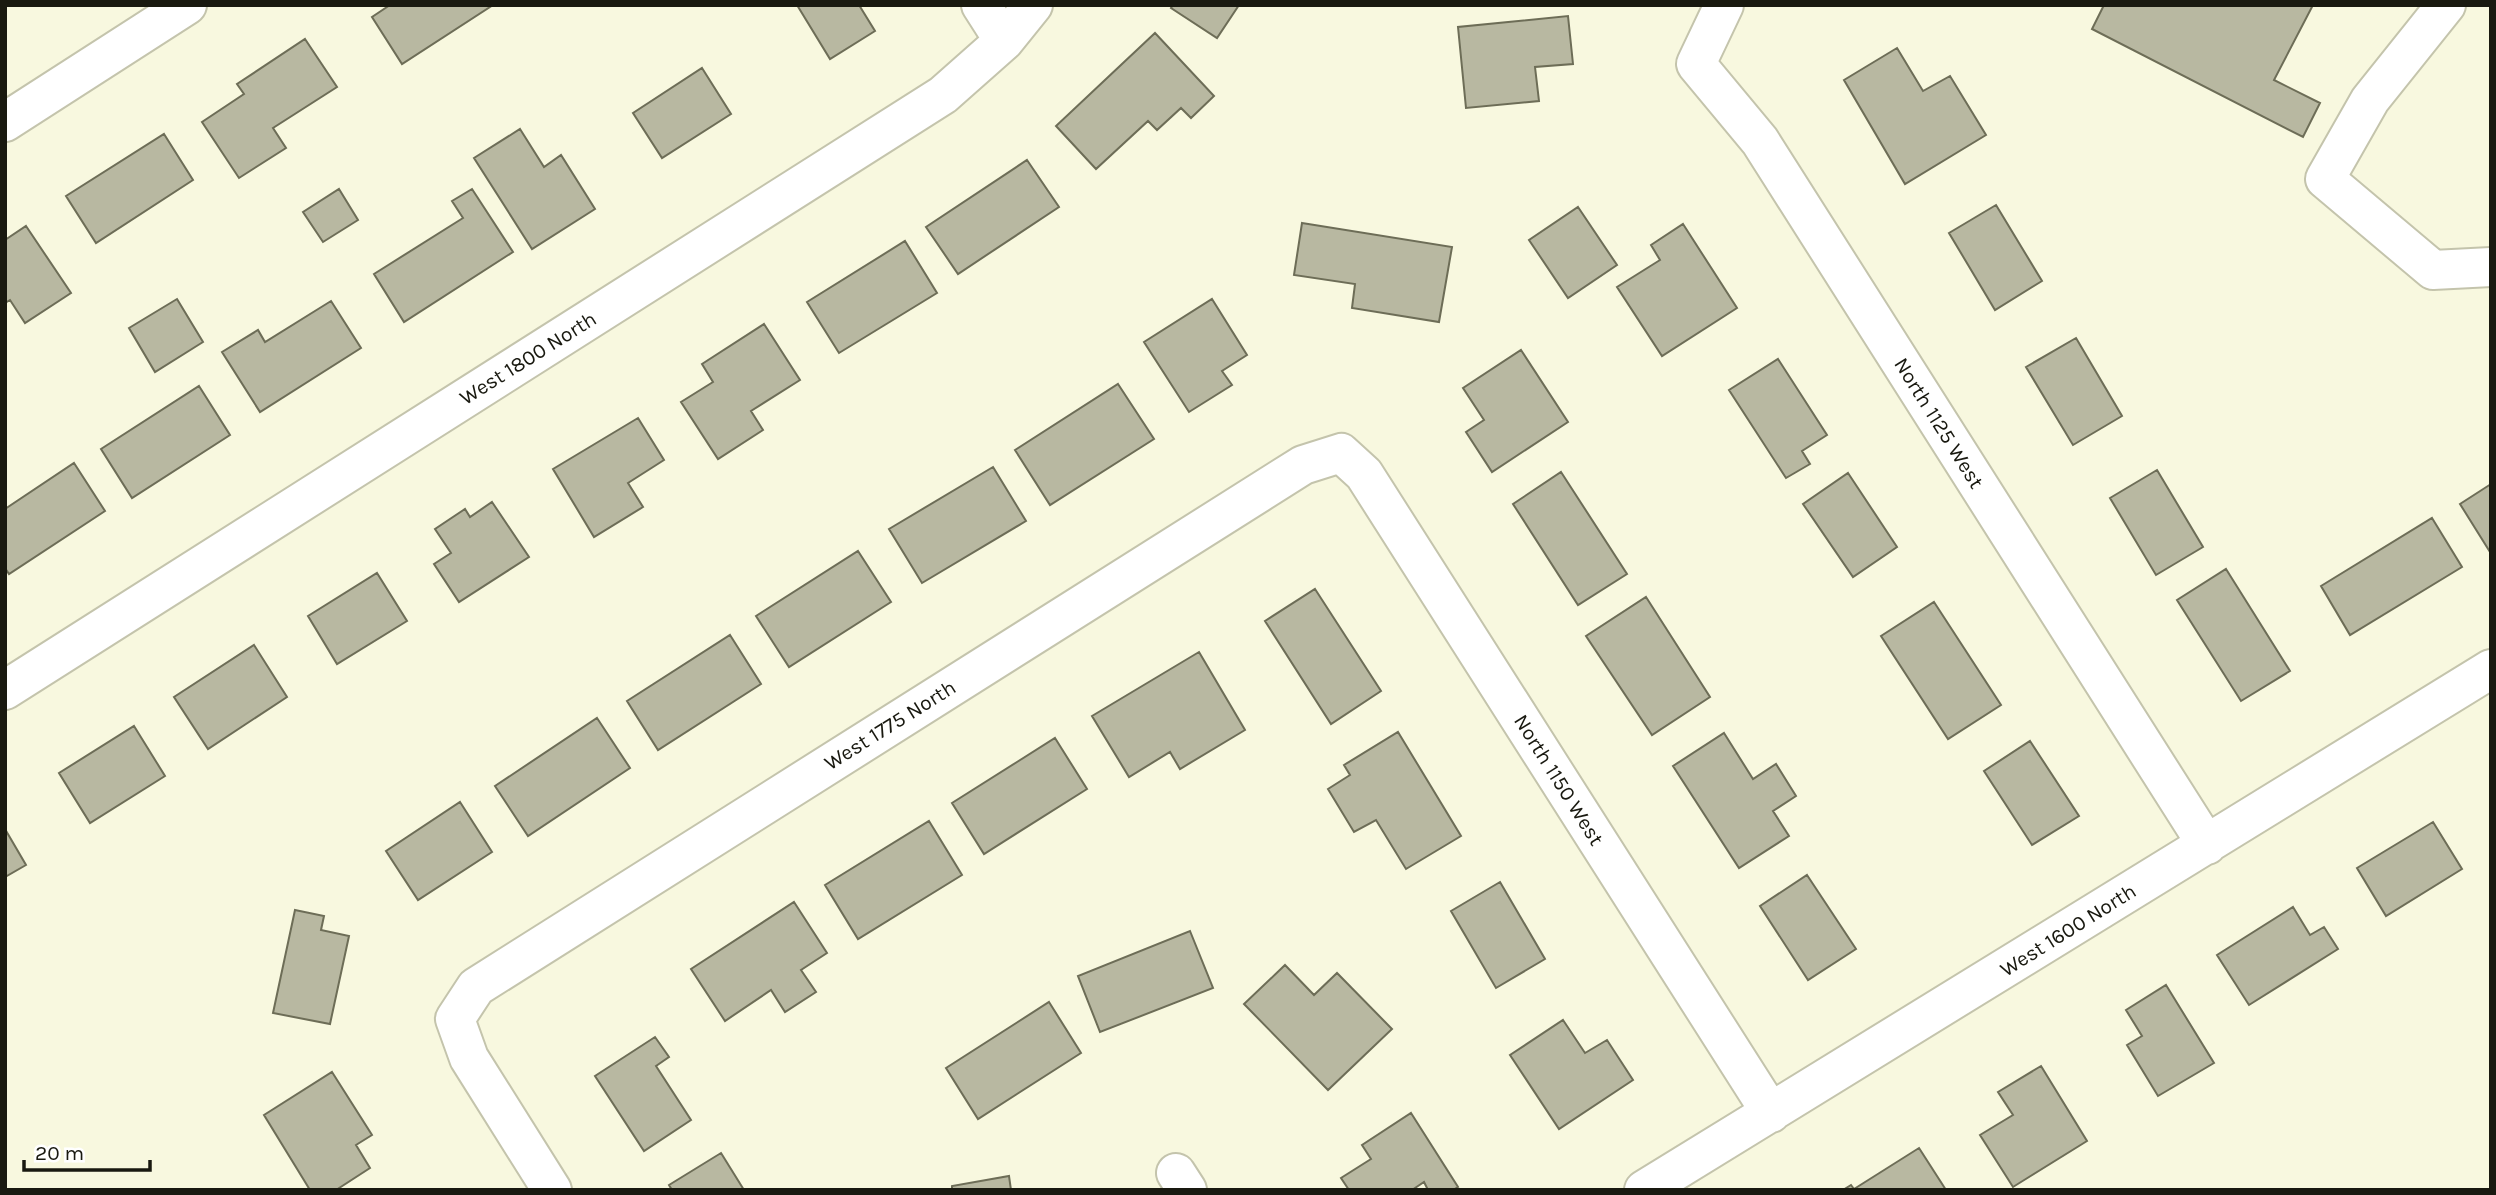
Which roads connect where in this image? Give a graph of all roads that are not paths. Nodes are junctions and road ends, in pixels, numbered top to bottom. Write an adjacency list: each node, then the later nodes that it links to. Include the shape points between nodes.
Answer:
1 (187, 5): 7 (street)
2 (981, 5): 6 (street)
3 (1032, 5): 6 (street, West 1800 North)
4 (1724, 5): 12 (street, North 1125 West, via 1696,64 1760,141)
5 (2446, 5): 8 (street, via 2370,100 2325,179 2433,270)
6 (1004, 41): 11 (street, West 1800 North, via 943,95)
7 (5, 122)
8 (2491, 267)
9 (1341, 453): 13 (street, North 1150 West, via 1364,474); 14 (street, West 1775 North, via 1303,465 476,987 455,1019 469,1059)
10 (2491, 669): 12 (street, West 1600 North)
11 (5, 690)
12 (2207, 845): 13 (street, West 1600 North)
13 (1771, 1113): 15 (street, West 1600 North)
14 (552, 1190)
15 (1644, 1190)

